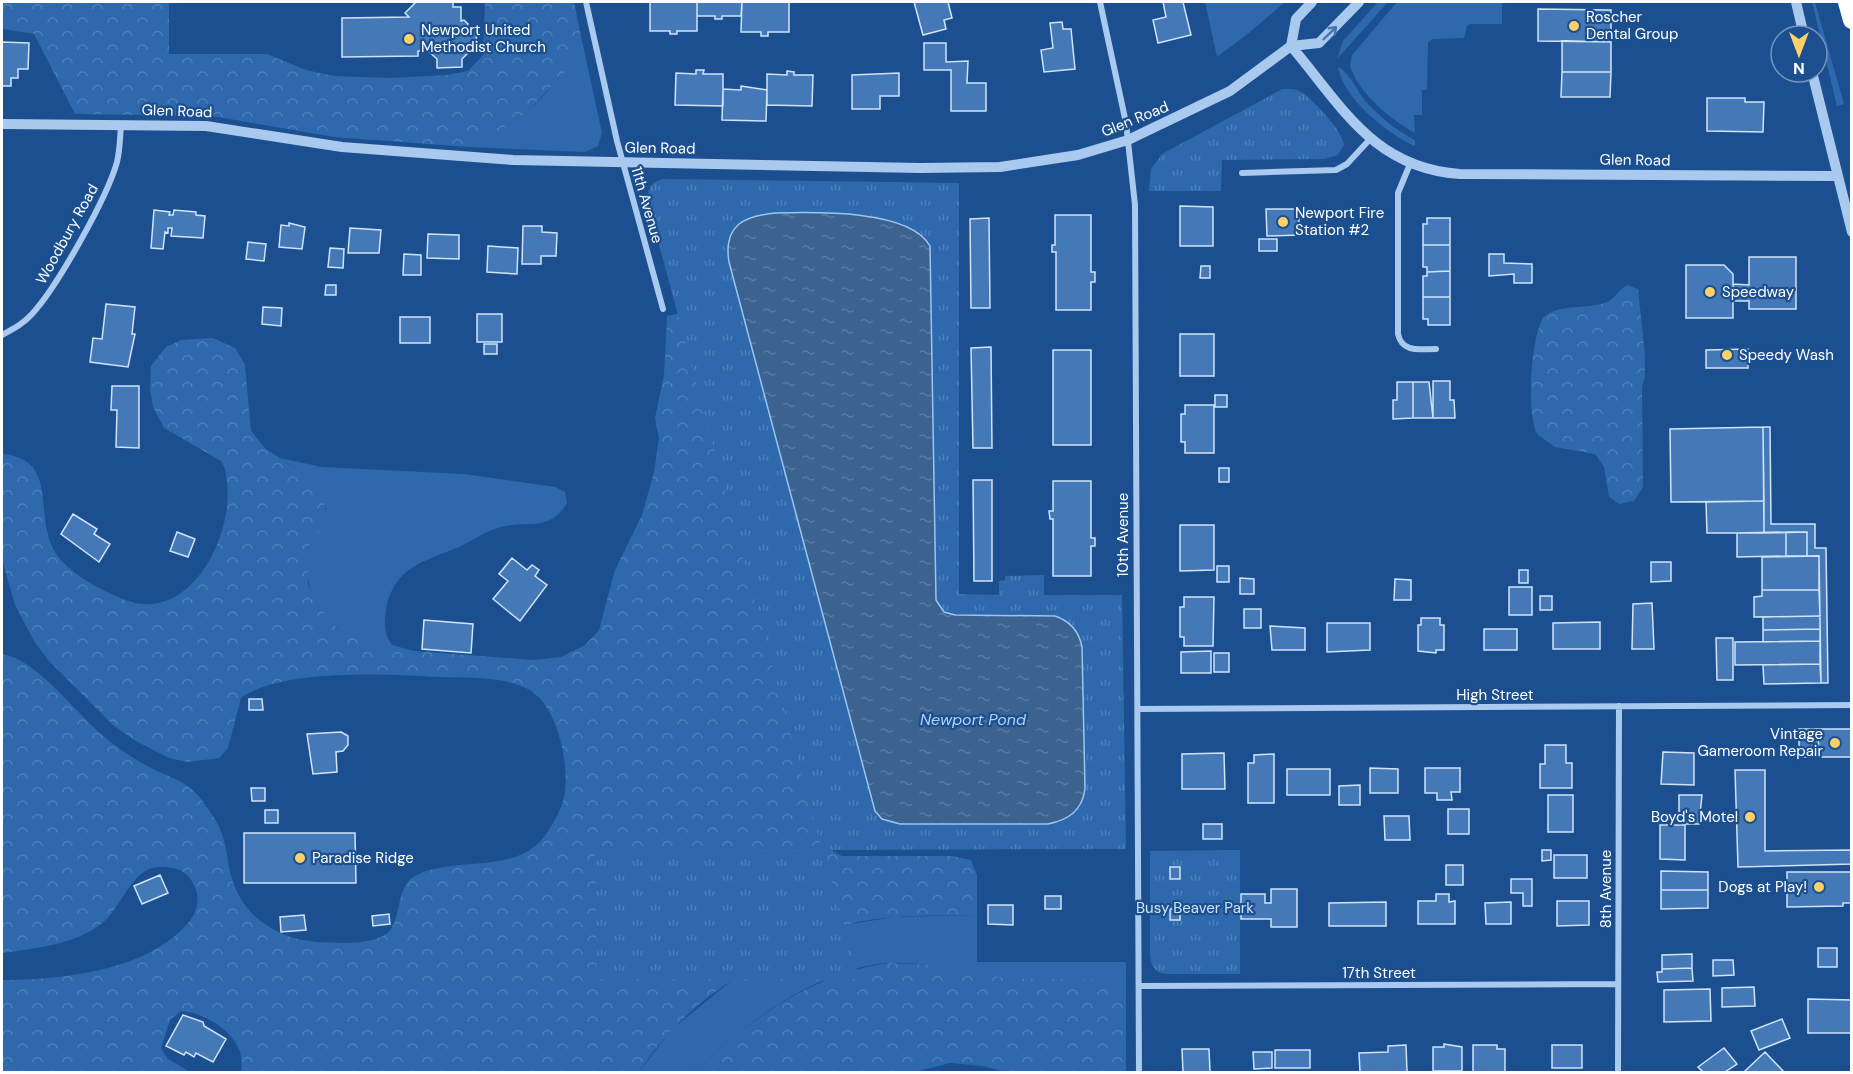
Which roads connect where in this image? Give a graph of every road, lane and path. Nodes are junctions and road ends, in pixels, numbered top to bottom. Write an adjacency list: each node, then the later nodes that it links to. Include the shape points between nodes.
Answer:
1 (586, 2): 15 (street, 11th Avenue)
2 (1100, 2): 14 (street, 10th Avenue)
3 (1312, 2): 9 (street, via 1296,19)
4 (1359, 2): 9 (street, Glen Road, one-way to 4, via 1319,43)
5 (1796, 2): 8 (street)
6 (1847, 2): 7 (highway)
7 (1851, 20)
8 (1801, 24)
9 (1291, 46): 13 (street, Glen Road); 14 (street, Glen Road, via 1230,91)
10 (1815, 84): 18 (street)
11 (2, 124): 12 (street, Glen Road)
12 (121, 124): 15 (street, Glen Road, via 225,128 368,150); 21 (street, Woodbury Road, via 112,177 70,256 31,315)
13 (1371, 138): 16 (street, Glen Road); 17 (street, via 1347,164 1332,172)
14 (1128, 140): 15 (street, Glen Road, via 1061,159 986,168); 25 (street, 10th Avenue, via 1135,205)
15 (623, 163): 20 (street, 11th Avenue)
16 (1410, 164): 18 (street, Glen Road, via 1460,174); 22 (street, via 1398,193 1399,337 1408,348)
17 (1242, 173)
18 (1837, 176): 19 (street)
19 (1851, 232)
20 (663, 309)
21 (2, 335)
22 (1436, 349)
23 (1851, 705): 24 (street, High Street)
24 (1618, 706): 25 (street, High Street); 26 (street, 8th Avenue)
25 (1138, 709): 27 (street, 10th Avenue)
26 (1618, 984): 27 (street, 17th Street); 29 (street, 8th Avenue)
27 (1139, 986): 28 (street, 10th Avenue)
28 (1139, 1072)
29 (1618, 1072)

